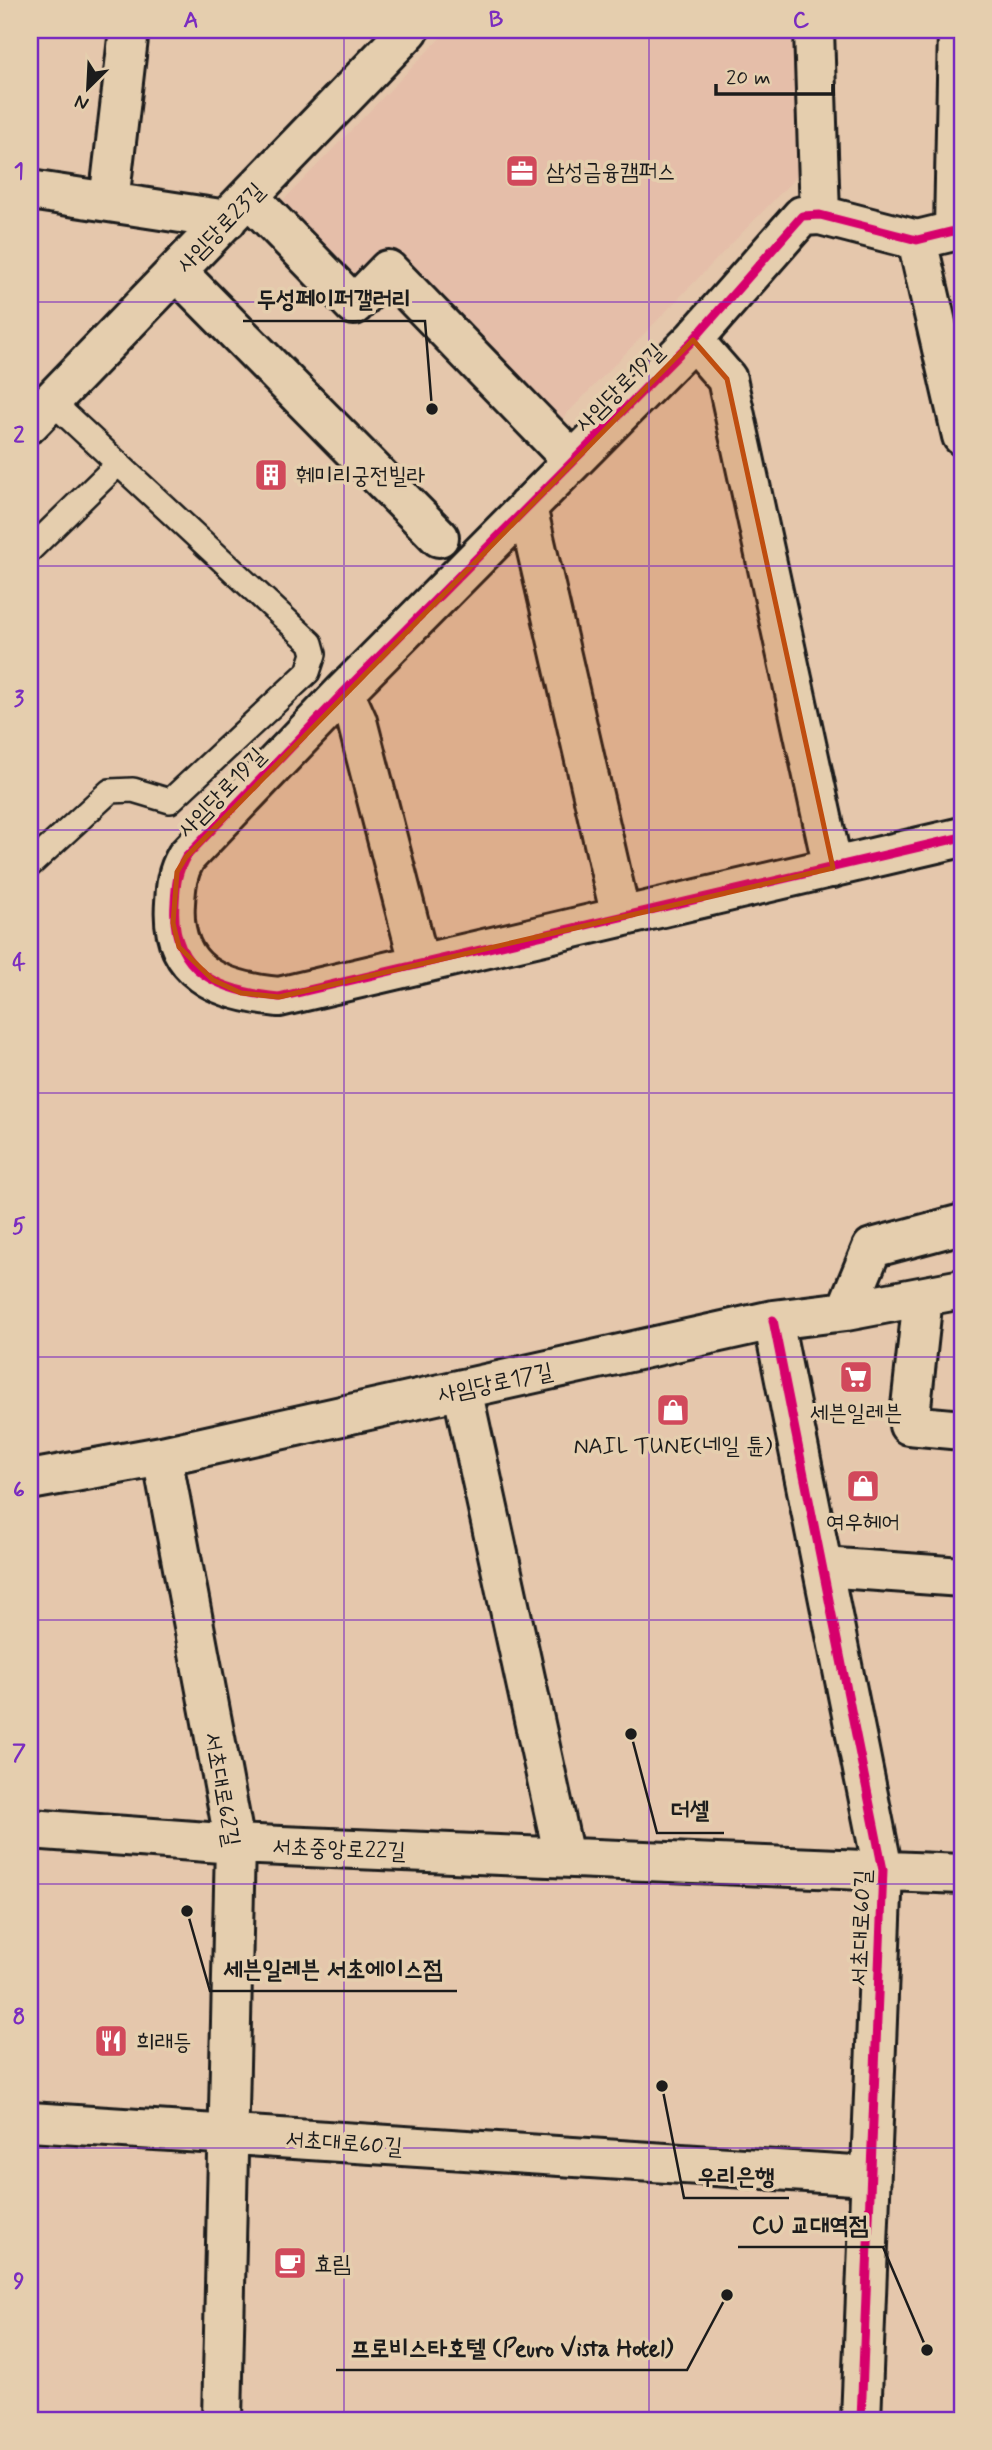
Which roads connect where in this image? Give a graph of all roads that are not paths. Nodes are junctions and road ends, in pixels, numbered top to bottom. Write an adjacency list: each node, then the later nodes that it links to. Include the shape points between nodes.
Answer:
1 (129, 30): 6 (street)
2 (409, 30): 7 (street, 사임당로23길)
3 (814, 30): 8 (street)
4 (958, 30): 9 (street)
5 (30, 190): 6 (street)
6 (109, 202): 7 (street)
7 (238, 208): 11 (street, 사임당로23길); 15 (street, via 354,305 388,270)
8 (820, 215): 10 (street); 12 (street, 사임당로19길, via 802,216)
9 (958, 229): 10 (street)
10 (917, 240): 14 (street)
11 (177, 272): 13 (street, 사임당로23길); 18 (street)
12 (693, 340): 15 (street, 사임당로19길); 23 (street, 사임당로19길, via 727,379)
13 (40, 412): 16 (lane)
14 (962, 436)
15 (573, 461): 17 (street, 사임당로19길)
16 (118, 464): 19 (lane); 22 (lane, via 310,643 312,664 170,801 133,790 110,791)
17 (527, 507): 20 (street, 사임당로19길); 24 (street)
18 (439, 537)
19 (30, 550)
20 (344, 692): 25 (street, via 358,720); 25 (street, 사임당로19길, via 186,857 177,872 173,923 179,947 213,981 241,993 279,997)
21 (962, 837): 23 (street, 사임당로19길)
22 (30, 864)
23 (833, 868): 24 (street, 사임당로19길)
24 (621, 917): 25 (street, 사임당로19길)
25 (419, 962)
26 (962, 1224): 29 (street, via 872,1248)
27 (962, 1289): 28 (street, 사임당로17길)
28 (922, 1297): 29 (street, 사임당로17길); 32 (street, via 908,1425)
29 (846, 1311): 30 (street, 사임당로17길)
30 (774, 1320): 31 (street, 사임당로17길); 35 (street, 서초대로60길)
31 (462, 1389): 33 (street, 사임당로17길); 39 (street)
32 (962, 1430)
33 (162, 1456): 34 (street, 사임당로17길); 38 (street, 서초대로62길)
34 (30, 1480)
35 (822, 1567): 36 (street); 40 (street, 서초대로60길)
36 (962, 1577)
37 (30, 1829): 38 (street, 서초중앙로22길)
38 (235, 1844): 39 (street, 서초중앙로22길); 43 (street, 서초대로62길)
39 (564, 1857): 40 (street, 서초중앙로22길)
40 (883, 1870): 41 (street, 서초중앙로22길); 44 (street, 서초대로60길)
41 (962, 1874)
42 (30, 2122): 43 (street, 서초대로60길)
43 (226, 2134): 44 (street, 서초대로60길); 45 (street, 서초대로62길)
44 (869, 2176): 46 (street, 서초대로60길)
45 (222, 2420)
46 (861, 2420)

